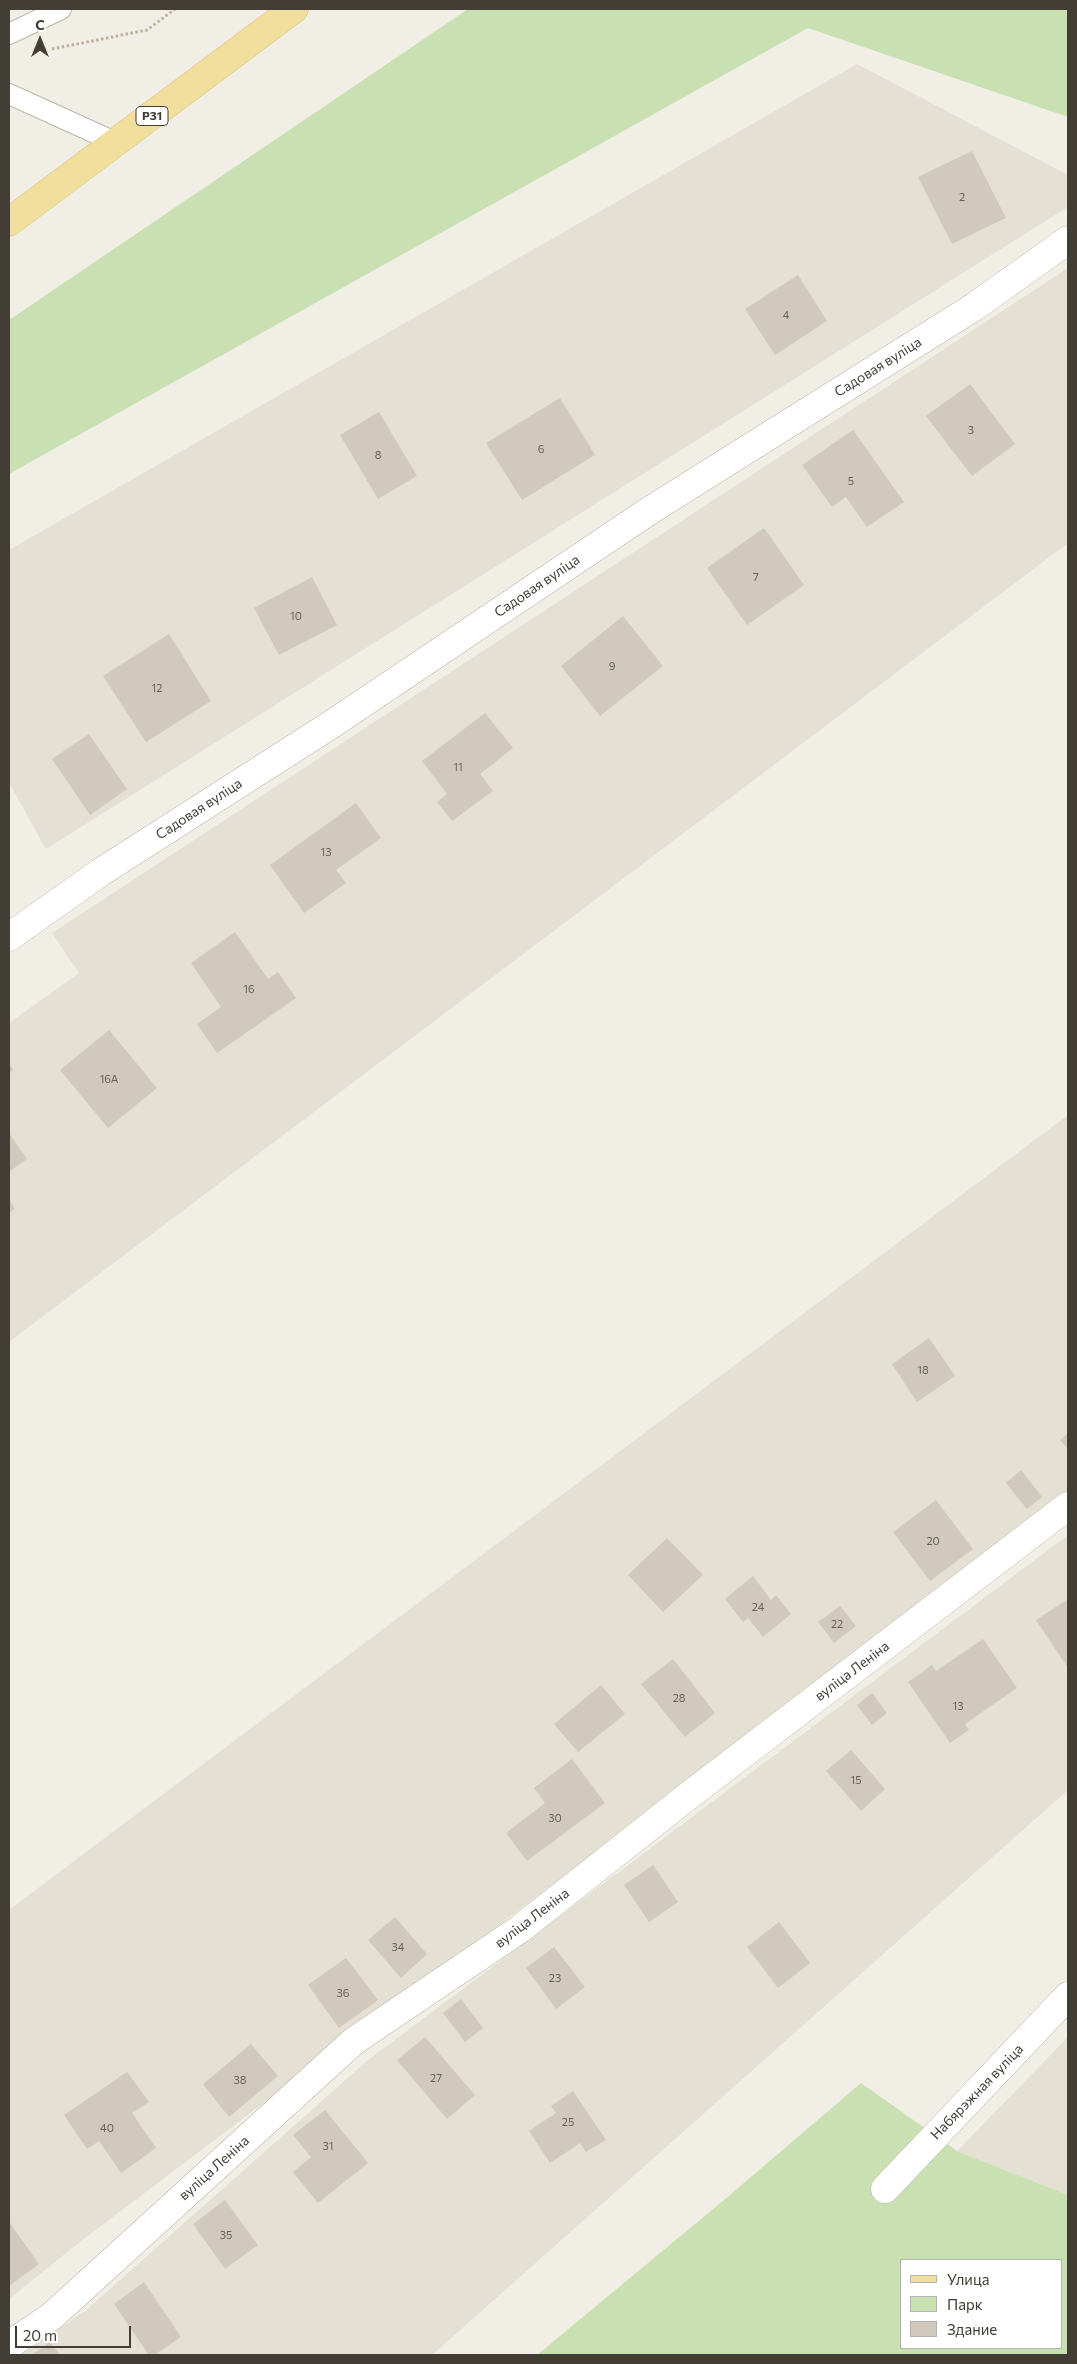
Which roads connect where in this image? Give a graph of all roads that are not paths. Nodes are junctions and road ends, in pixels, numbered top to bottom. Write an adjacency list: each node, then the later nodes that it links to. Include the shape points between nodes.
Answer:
1 (61, 9): 3 (lane)
2 (294, 9): 5 (main road, Р31)
3 (9, 34)
4 (9, 94): 5 (lane)
5 (117, 143): 6 (main road, Р31)
6 (9, 222)
7 (1068, 240): 8 (street, Садовая вуліца, via 974,307 648,511 332,724 101,872)
8 (9, 937)
9 (1068, 1506): 12 (street, вуліца Леніна, via 683,1800 520,1929 354,2041 52,2316)
10 (1068, 1996): 11 (street, Набярэжная вуліца)
11 (885, 2189)
12 (9, 2345)

